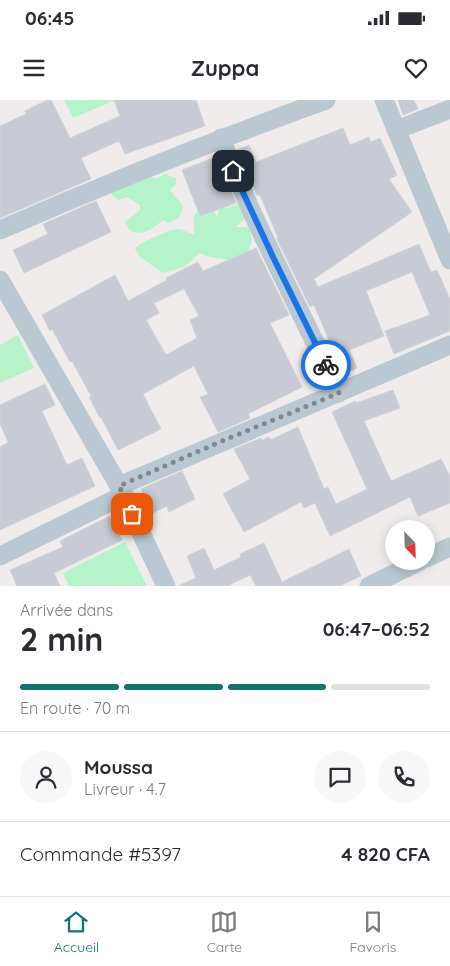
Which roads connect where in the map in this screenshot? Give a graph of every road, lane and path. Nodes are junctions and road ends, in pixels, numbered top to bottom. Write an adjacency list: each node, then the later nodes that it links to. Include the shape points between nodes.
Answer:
1 (326, 100): 5 (street)
2 (384, 100): 4 (street)
3 (450, 109): 4 (street)
4 (396, 130): 7 (street)
5 (221, 138): 6 (street, via 111,181); 10 (street, via 239,187)
6 (0, 230)
7 (450, 260)
8 (0, 280): 11 (street)
9 (450, 345): 10 (street)
10 (339, 393): 11 (street, via 222,441)
11 (121, 491): 14 (street); 16 (street)
12 (450, 547): 13 (street)
13 (435, 554)
14 (0, 556)
15 (401, 570): 17 (street)
16 (166, 586)
17 (368, 586)

